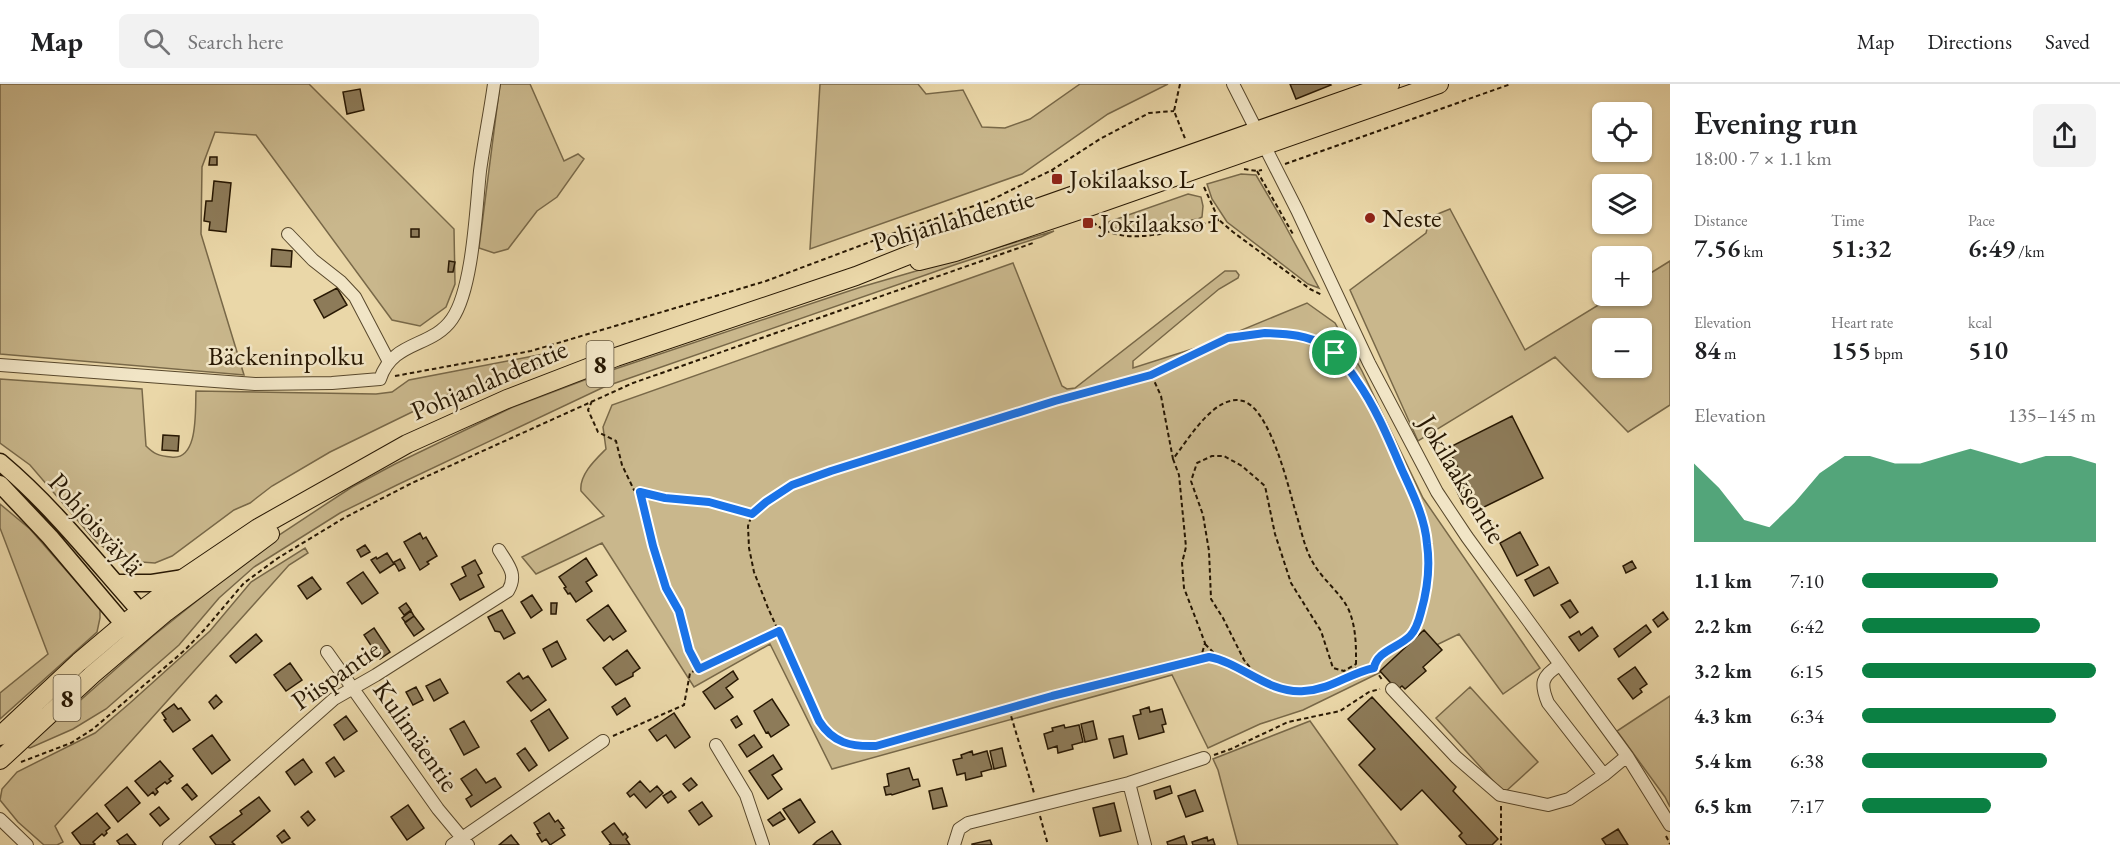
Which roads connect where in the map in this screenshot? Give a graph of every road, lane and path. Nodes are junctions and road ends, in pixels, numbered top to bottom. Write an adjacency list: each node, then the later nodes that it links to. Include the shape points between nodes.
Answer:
1 (494, 84): 21 (street, Bäckeninpolku, via 474,236 458,308 452,321 432,336)
2 (1180, 84): 7 (path)
3 (1233, 84): 8 (street, Jokilaaksontie)
4 (1390, 84): 8 (highway, Pohjanlahdentie / 8)
5 (1439, 84): 8 (highway, Pohjanlahdentie / 8)
6 (1511, 84): 10 (path)
7 (1174, 111): 9 (path); 11 (path, via 1149,113)
8 (1261, 139): 18 (street, Jokilaaksontie); 30 (highway, Pohjanlahdentie / 8, via 949,239 856,276 616,357 507,399 407,444)
9 (1186, 141)
10 (1295, 161)
11 (1052, 170): 12 (path); 24 (path, via 989,201 766,281 531,351)
12 (1060, 184)
13 (1203, 187): 14 (path)
14 (1219, 220): 15 (path, via 1131,237); 18 (path, via 1318,294)
15 (1088, 223)
16 (288, 234): 21 (street, via 355,297)
17 (1032, 244): 25 (path, via 683,363)
18 (1336, 292): 43 (street, Jokilaaksontie, via 1437,492)
19 (1340, 328): 20 (path)
20 (1335, 353): 23 (path, via 1312,340 1285,334 1254,334 1222,340); 44 (path, via 1358,381 1386,433 1416,500 1428,544 1427,579 1417,627 1410,637 1375,661)
21 (388, 360): 24 (street, Bäckeninpolku)
22 (0, 364): 24 (street, Bäckeninpolku, via 255,384)
23 (1151, 375): 26 (path, via 1161,396); 31 (path, via 831,471 792,485)
24 (380, 379)
25 (592, 401): 29 (path, via 588,410 597,432 616,441 622,465 634,490); 56 (path, via 412,483 278,558 244,583 185,650 93,729 71,743)
26 (1173, 459): 38 (path, via 1179,475 1186,547 1182,563 1184,588); 42 (path, via 1218,406 1229,401 1253,406 1280,457 1309,557 1349,609)
27 (0, 462): 34 (main road, Pohjoisväylä, via 32,490)
28 (0, 484): 36 (main road, Pohjoisväylä, via 57,544)
29 (640, 492): 31 (path, via 709,502); 45 (path, via 666,588 679,611 689,650)
30 (322, 493): 33 (highway, Pohjanlahdentie / 8, via 258,528); 35 (highway, Pohjanlahdentie / 8)
31 (752, 514): 37 (path, via 748,526 754,572)
32 (499, 550): 48 (street, Piispantie, via 512,573 508,591)
33 (184, 578): 34 (main road, via 152,583); 35 (highway, Pohjanlahdentie / 8)
34 (116, 582): 35 (main road, Pohjoisväylä)
35 (146, 618): 36 (highway, Pohjanlahdentie / 8)
36 (129, 631): 51 (highway, 8, via 71,669); 56 (highway, 8)
37 (779, 631): 45 (path); 50 (path, via 827,734 851,745 876,746)
38 (1205, 643): 40 (path); 41 (path)
39 (327, 652): 48 (street, Kulimäentie)
40 (1201, 658): 41 (path); 50 (path)
41 (1220, 659): 47 (path)
42 (1356, 664): 46 (path); 47 (path, via 1344,671 1333,668 1321,631 1291,583 1265,486 1233,461 1212,456 1197,463 1191,481 1205,527 1211,599 1244,660)
43 (1560, 665): 54 (street, Jokilaaksontie); 57 (street, via 1542,681 1543,691 1555,713)
44 (1374, 668): 46 (path); 49 (path)
45 (699, 669): 52 (path, via 690,673 684,705)
46 (1356, 672): 47 (path, via 1338,683 1302,691)
47 (1262, 681)
48 (352, 688): 63 (street, Kulimäentie); 65 (street, Piispantie, via 334,699)
49 (1392, 689): 55 (path, via 1375,689 1340,711 1288,722); 59 (street, via 1456,757)
50 (1010, 710): 60 (path)
51 (0, 736)
52 (603, 741): 63 (street)
53 (716, 745): 66 (street, via 746,795)
54 (1627, 756): 57 (street); 62 (street, Jokilaaksontie)
55 (1204, 758): 58 (street)
56 (7, 762)
57 (1604, 775): 59 (street, via 1557,806)
58 (1129, 783): 60 (street); 69 (street)
59 (1500, 795): 70 (path)
60 (1037, 806): 67 (street, via 968,823 959,829); 68 (path)
61 (0, 819): 64 (street)
62 (1670, 825)
63 (461, 843)
64 (27, 845)
65 (169, 845)
66 (763, 845)
67 (954, 845)
68 (1048, 845)
69 (1145, 845)
70 (1501, 845)

